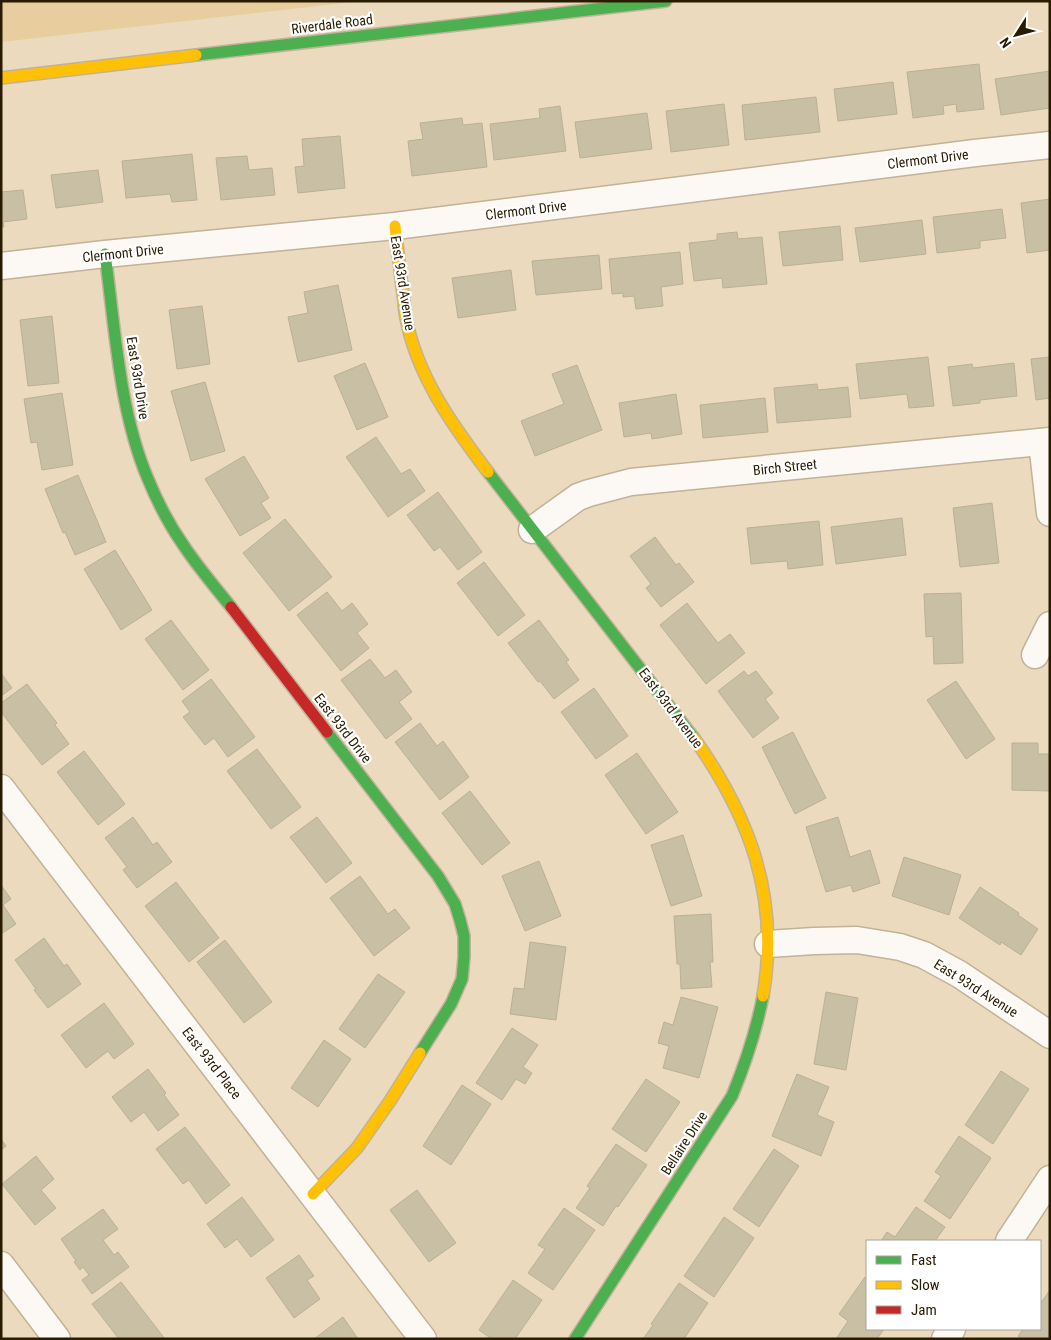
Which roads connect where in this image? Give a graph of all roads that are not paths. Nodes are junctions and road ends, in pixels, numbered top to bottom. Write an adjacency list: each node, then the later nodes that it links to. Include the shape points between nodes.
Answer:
1 (666, 1): 2 (street, Riverdale Road)
2 (1, 78)
3 (1050, 146): 4 (street, Clermont Drive)
4 (395, 226): 5 (street, Clermont Drive); 9 (street, East 93rd Avenue, via 406,318 429,382 465,442)
5 (105, 254): 6 (street, Clermont Drive); 16 (street, East 93rd Drive, via 132,430 143,469 159,504 183,545 438,876 455,904 464,936 462,979 451,1004 357,1148)
6 (1, 266)
7 (1046, 441): 8 (street); 9 (street, Birch Street, via 631,482 578,497)
8 (1050, 514)
9 (532, 530): 13 (street, East 93rd Avenue, via 678,716 726,787 751,842 764,891)
10 (1050, 625): 11 (street)
11 (1034, 655)
12 (1, 788): 16 (street, East 93rd Place)
13 (768, 944): 14 (street, East 93rd Avenue, via 857,940 900,947 924,955 959,974); 22 (street, Bellaire Drive, via 765,992 756,1032 732,1096)
14 (1050, 1035)
15 (1050, 1179): 17 (street)
16 (313, 1194): 21 (street, East 93rd Place)
17 (1040, 1213): 18 (street)
18 (1010, 1240)
19 (1, 1266): 20 (street)
20 (57, 1339)
21 (423, 1339)
22 (575, 1339)

